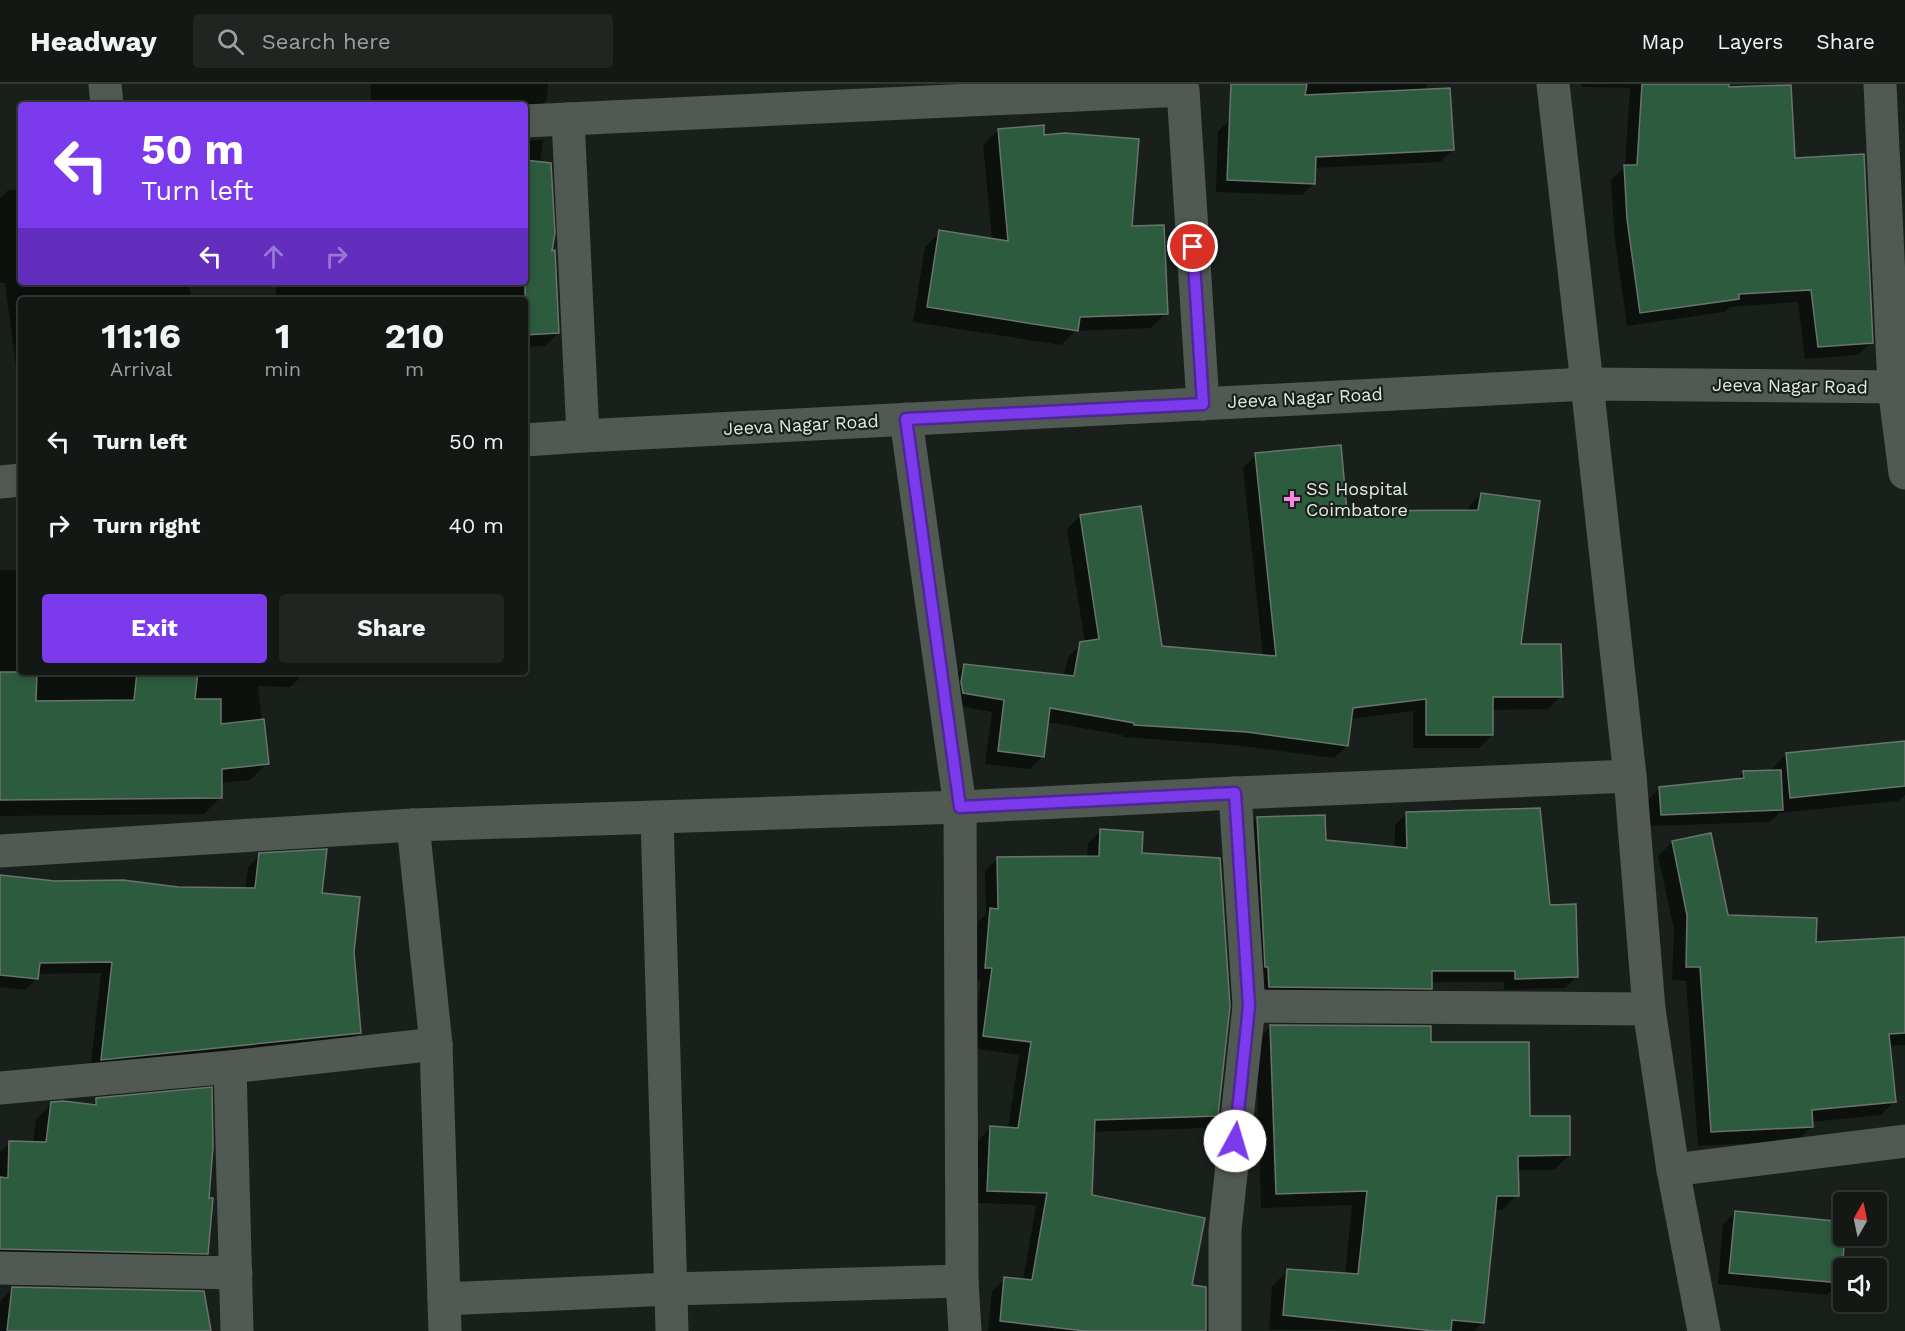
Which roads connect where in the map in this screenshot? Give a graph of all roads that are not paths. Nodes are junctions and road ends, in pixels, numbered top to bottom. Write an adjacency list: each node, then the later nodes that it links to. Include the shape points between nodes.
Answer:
1 (105, 84): 6 (street)
2 (1553, 84): 9 (street)
3 (1880, 84): 10 (street)
4 (1183, 87): 5 (street); 11 (street)
5 (964, 92): 7 (street)
6 (107, 102)
7 (568, 119): 8 (street); 13 (street)
8 (528, 121)
9 (1587, 384): 10 (street, Jeeva Nagar Road); 11 (street, Jeeva Nagar Road); 18 (street)
10 (1900, 387): 15 (street)
11 (1203, 404): 12 (street, Jeeva Nagar Road)
12 (906, 419): 13 (street, Jeeva Nagar Road); 20 (street)
13 (583, 436): 14 (street, Jeeva Nagar Road)
14 (528, 440)
15 (1905, 473)
16 (18, 480): 17 (street)
17 (0, 482)
18 (1630, 776): 19 (street); 25 (street)
19 (1235, 793): 20 (street); 24 (street)
20 (960, 807): 21 (street); 33 (street)
21 (657, 818): 22 (street); 34 (street)
22 (413, 825): 23 (street); 26 (street)
23 (0, 851)
24 (1249, 1006): 25 (street); 40 (street, via 1225,1230)
25 (1649, 1009): 30 (street)
26 (435, 1044): 27 (street); 35 (street)
27 (231, 1067): 28 (street); 32 (street)
28 (0, 1088)
29 (1905, 1141): 30 (street)
30 (1672, 1170): 41 (street)
31 (0, 1269): 32 (street)
32 (236, 1273): 36 (street)
33 (962, 1281): 34 (street); 39 (street)
34 (671, 1289): 35 (street); 38 (street)
35 (444, 1299): 37 (street)
36 (237, 1331)
37 (445, 1331)
38 (672, 1331)
39 (965, 1331)
40 (1225, 1331)
41 (1704, 1331)

